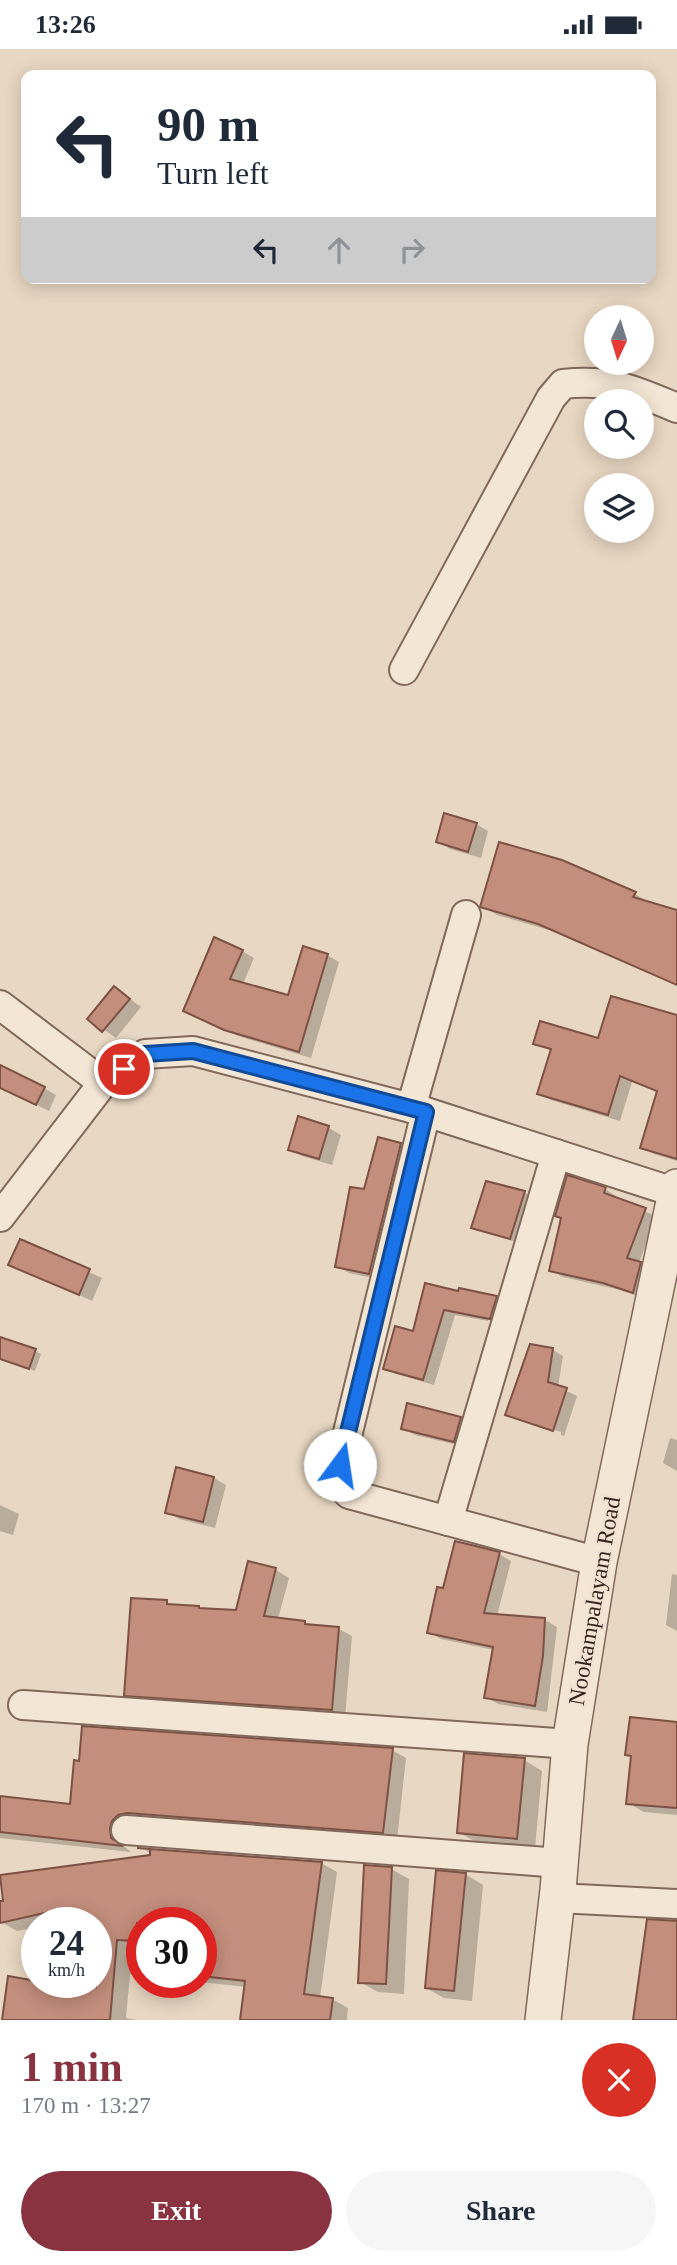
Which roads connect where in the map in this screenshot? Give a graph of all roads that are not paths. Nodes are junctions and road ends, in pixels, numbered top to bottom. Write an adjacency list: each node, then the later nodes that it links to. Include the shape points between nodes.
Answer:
1 (677, 408): 2 (street, via 620,385 563,384 551,398)
2 (404, 670)
3 (466, 915): 6 (street)
4 (0, 1005): 5 (street)
5 (103, 1083): 6 (street, via 145,1054 193,1051); 9 (street)
6 (419, 1110): 7 (street); 10 (street, via 339,1483 349,1494)
7 (556, 1154): 8 (street); 10 (street)
8 (676, 1191): 11 (street, Nookampalayam Road)
9 (0, 1216)
10 (448, 1521): 11 (street)
11 (598, 1562): 13 (street, Nookampalayam Road)
12 (23, 1706): 13 (street)
13 (570, 1744): 15 (street, Nookampalayam Road)
14 (126, 1830): 15 (street)
15 (560, 1863): 16 (street, Nookampalayam Road)
16 (557, 1898): 17 (street); 18 (street, Nookampalayam Road)
17 (677, 1904)
18 (543, 2020)

